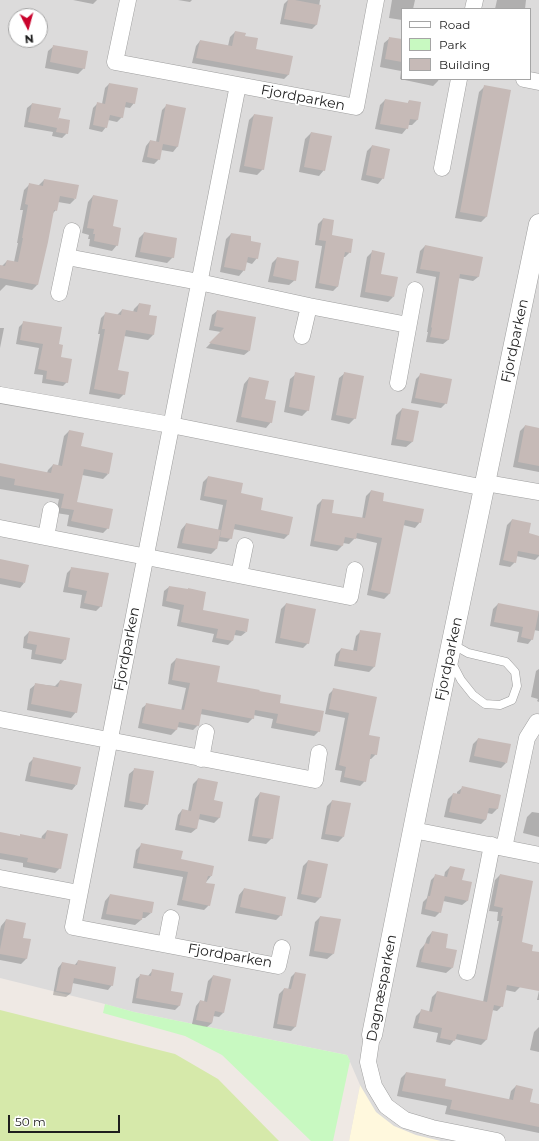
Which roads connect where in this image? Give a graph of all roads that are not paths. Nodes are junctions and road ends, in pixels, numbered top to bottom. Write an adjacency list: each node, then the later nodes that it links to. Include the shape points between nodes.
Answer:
1 (128, 0): 6 (street, Fjordparken, via 115,62)
2 (376, 0): 6 (street, Fjordparken, via 356,107)
3 (459, 80): 7 (street)
4 (529, 80): 5 (street)
5 (539, 82)
6 (238, 85): 11 (street, Fjordparken)
7 (442, 168)
8 (539, 224): 20 (street, Fjordparken)
9 (72, 231): 10 (street)
10 (67, 257): 11 (street); 13 (street)
11 (199, 282): 14 (street); 19 (street, Fjordparken)
12 (416, 290): 15 (street)
13 (59, 293)
14 (309, 306): 15 (street); 16 (street)
15 (408, 325): 17 (street)
16 (302, 336)
17 (398, 383)
18 (0, 394): 19 (street)
19 (171, 425): 20 (street); 26 (street, Fjordparken)
20 (485, 485): 21 (street); 29 (street, Fjordparken)
21 (539, 492)
22 (51, 510): 24 (street)
23 (0, 528): 24 (street)
24 (46, 537): 26 (street)
25 (245, 546): 28 (street)
26 (145, 557): 28 (street); 33 (street, Fjordparken)
27 (355, 570): 28 (street, via 350,596)
28 (239, 575)
29 (450, 650): 29 (lane, via 462,680 472,695 485,704 500,705 512,700 517,686 515,672 506,662); 36 (street, Fjordparken)
30 (0, 719): 33 (street)
31 (537, 722): 37 (street, via 527,738)
32 (206, 732): 35 (street)
33 (109, 741): 35 (street); 40 (street, Fjordparken)
34 (319, 753): 35 (street, via 314,780)
35 (202, 758)
36 (413, 830): 37 (street); 45 (street, Dagnæsparken)
37 (498, 847): 38 (street); 44 (street)
38 (539, 855)
39 (0, 878): 40 (street)
40 (79, 893): 42 (street, Fjordparken, via 73,926)
41 (171, 918): 42 (street)
42 (166, 944): 43 (street, Fjordparken, via 278,966)
43 (282, 948)
44 (467, 972)
45 (372, 1035): 46 (street, Dagnæsparken, via 368,1062 374,1086 386,1106 405,1120)
46 (497, 1141)

